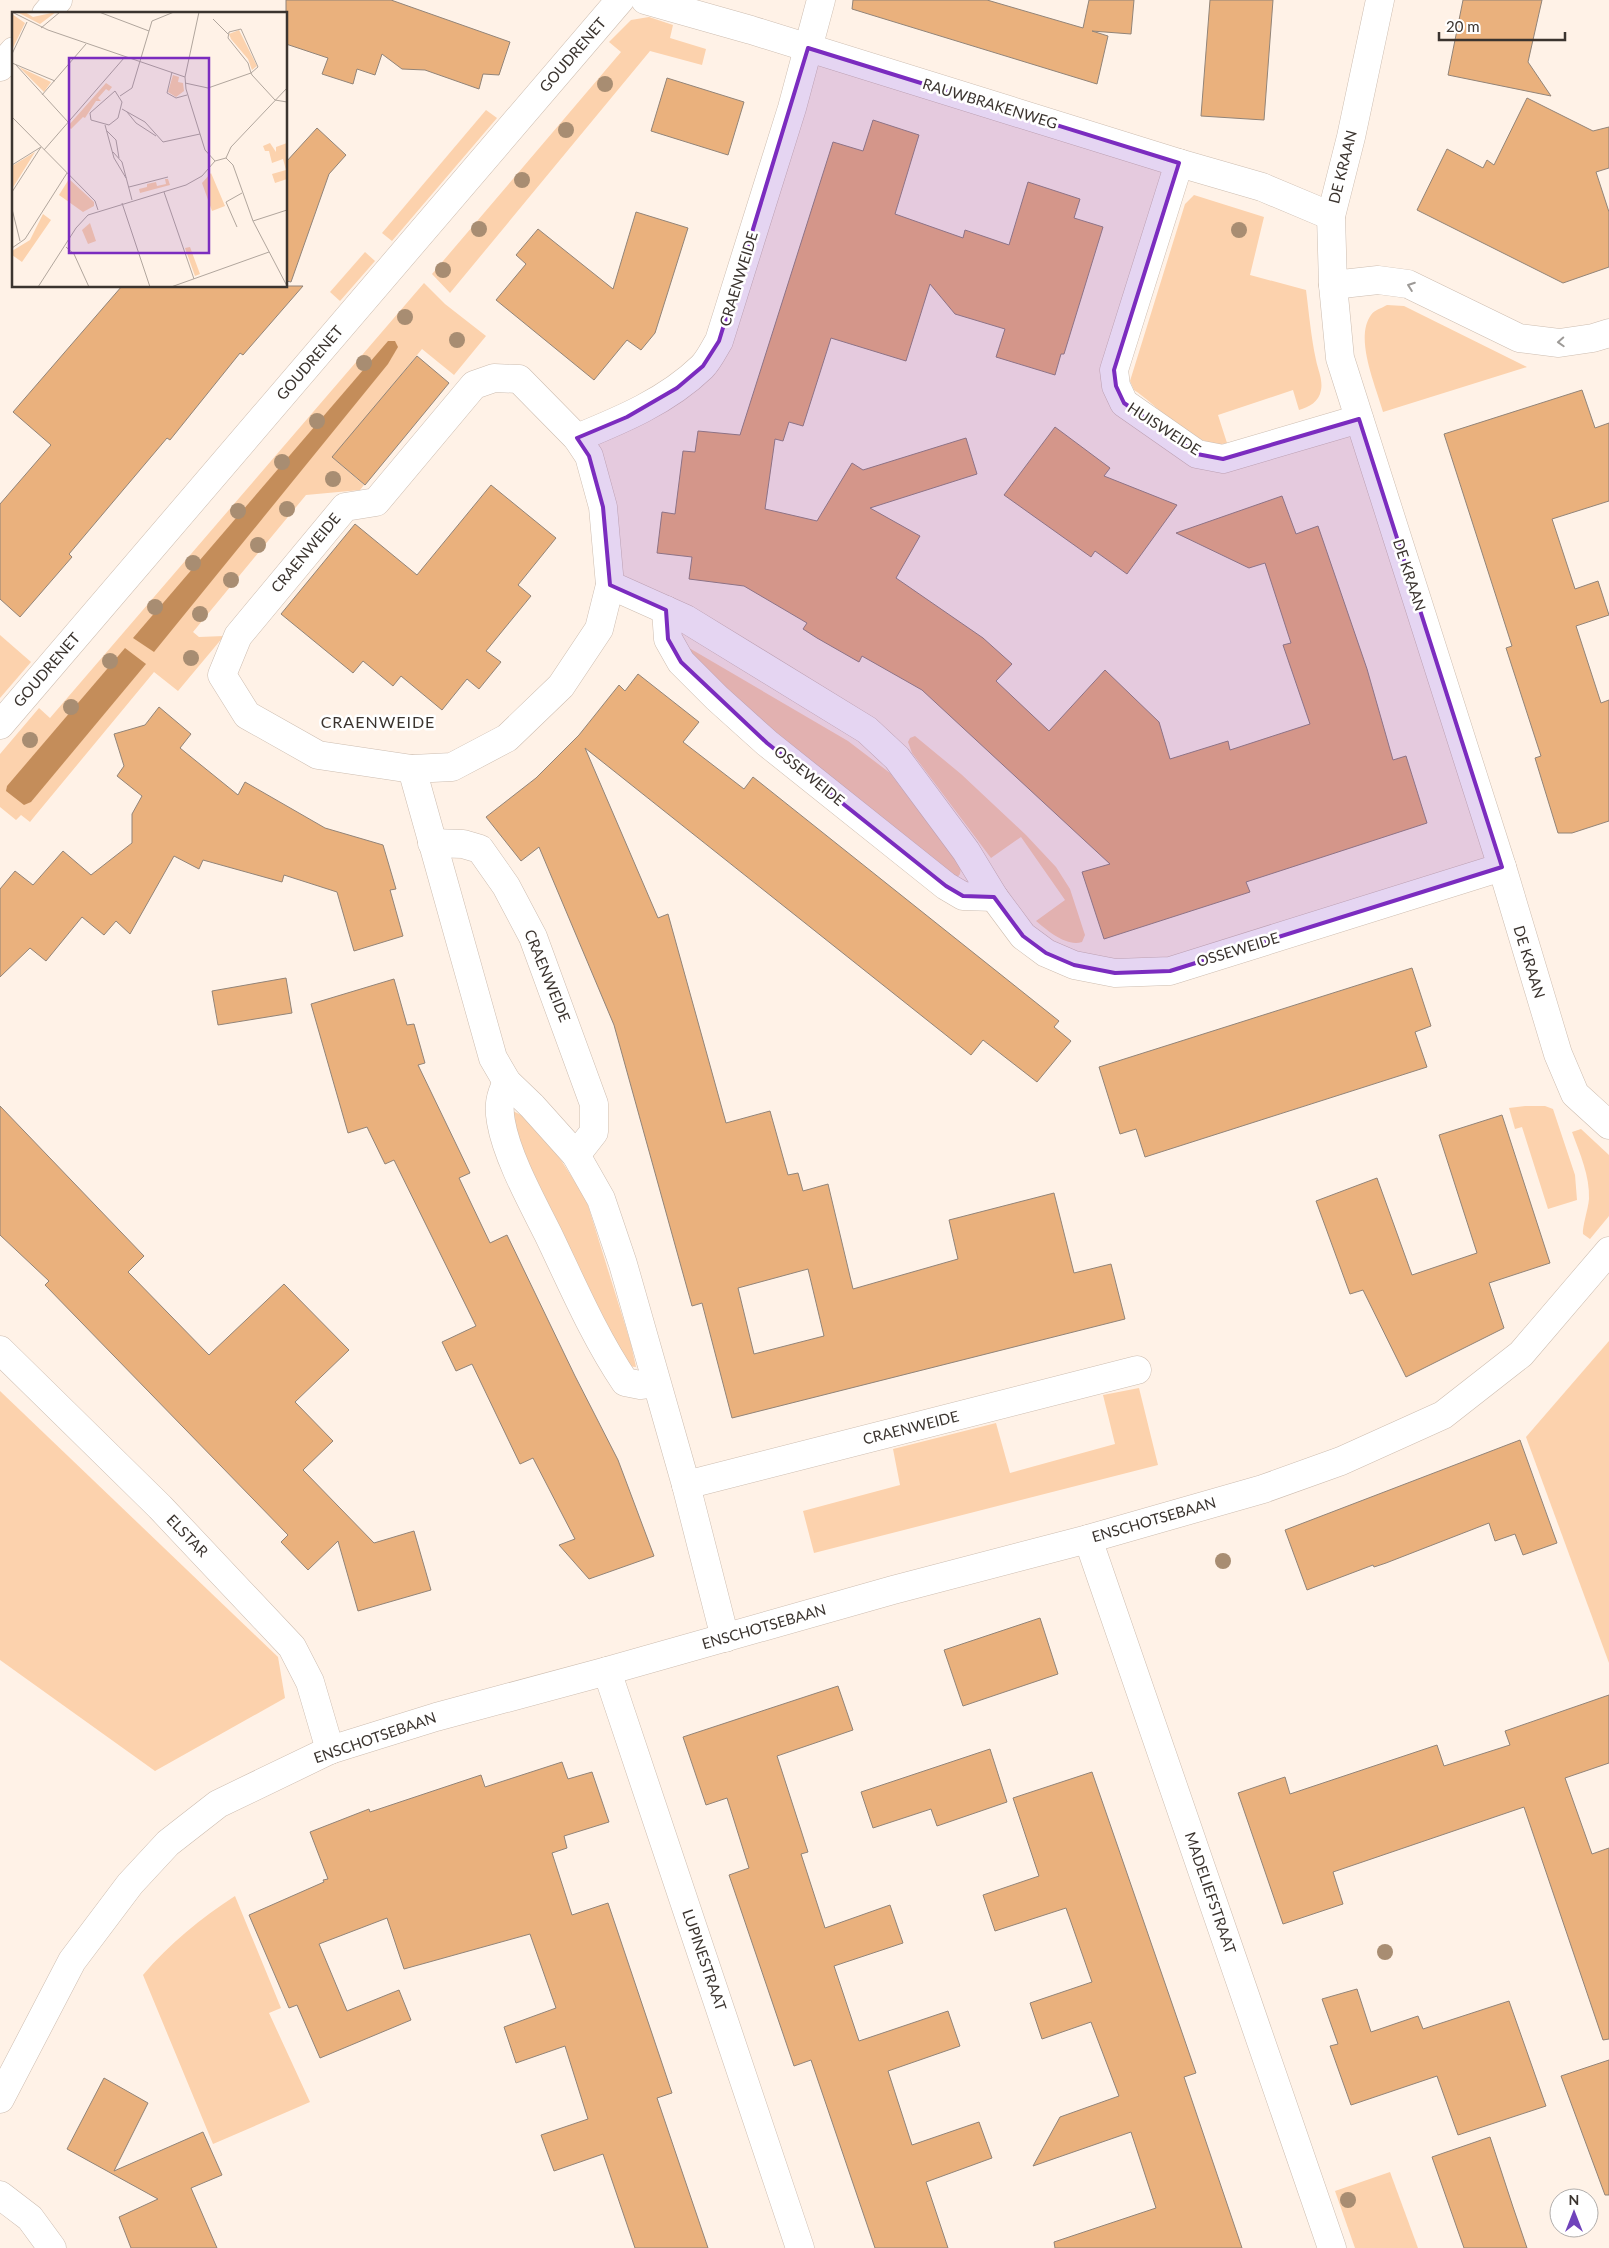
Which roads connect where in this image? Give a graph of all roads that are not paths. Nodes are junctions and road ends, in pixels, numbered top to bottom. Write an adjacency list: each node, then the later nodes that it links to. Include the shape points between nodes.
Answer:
1 (58, 0): 6 (street)
2 (620, 0): 18 (street, GOUDRENET)
3 (645, 0): 7 (street, RAUWBRAKENWEG)
4 (821, 0): 7 (street, CRAENWEIDE)
5 (1380, 0): 11 (street, DE KRAAN)
6 (48, 12)
7 (808, 48): 10 (street, RAUWBRAKENWEG); 15 (street, CRAENWEIDE, via 719,341 703,366 677,388 627,417)
8 (12, 53): 9 (street)
9 (0, 67)
10 (1179, 164): 11 (street, RAUWBRAKENWEG, via 1262,187); 14 (street, HUISWEIDE, via 1114,370 1116,386 1124,403 1197,454 1223,459)
11 (1331, 216): 12 (street, DE KRAAN)
12 (1333, 285): 13 (street, one-way to 12, via 1559,343 1519,338 1408,284 1378,280); 14 (street, DE KRAAN, via 1340,358)
13 (1609, 333)
14 (1359, 418): 21 (street, DE KRAAN)
15 (577, 438): 16 (street, CRAENWEIDE, via 589,456 603,507); 19 (street, CRAENWEIDE, via 519,379 494,378 474,385 376,502 345,507 238,636 222,675 247,714 318,755)
16 (610, 585): 17 (street, OSSEWEIDE); 19 (street, CRAENWEIDE, via 599,628 561,686 507,738 452,767)
17 (666, 610): 22 (street, OSSEWEIDE, via 686,619 867,730 896,758 966,851); 22 (street, OSSEWEIDE, via 668,639 681,662 767,743 946,886 963,896)
18 (0, 725)
19 (412, 770): 20 (street)
20 (432, 843): 23 (street, via 493,1058); 25 (street, CRAENWEIDE, via 463,844 480,849 506,886 533,937 594,1104 594,1132)
21 (1502, 867): 22 (street, OSSEWEIDE, via 1170,971 1115,973 1074,965 1046,953 1022,936); 24 (street, DE KRAAN, via 1558,1054 1575,1094)
22 (994, 897)
23 (507, 1082): 25 (street); 29 (street, via 499,1098 501,1123 511,1153 601,1344 625,1382 640,1385)
24 (1609, 1125)
25 (576, 1155): 29 (street, via 601,1199)
26 (1609, 1251): 31 (street, ENSCHOTSEBAAN, via 1521,1354 1443,1415 1341,1461 1263,1489)
27 (0, 1350): 34 (street, ELSTAR, via 160,1507 292,1647 310,1682)
28 (1137, 1370): 30 (street, CRAENWEIDE)
29 (656, 1383): 30 (street)
30 (686, 1485): 32 (street)
31 (1088, 1539): 32 (street, ENSCHOTSEBAAN); 39 (street, MADELIEFSTRAAT)
32 (725, 1638): 33 (street, ENSCHOTSEBAAN)
33 (607, 1671): 34 (street, ENSCHOTSEBAAN, via 436,1717); 38 (street, LUPINESTRAAT)
34 (330, 1750): 35 (street, ENSCHOTSEBAAN, via 218,1804 168,1843 130,1884 72,1961)
35 (0, 2099)
36 (0, 2195): 37 (street, via 30,2218)
37 (52, 2248)
38 (800, 2248)
39 (1332, 2248)

